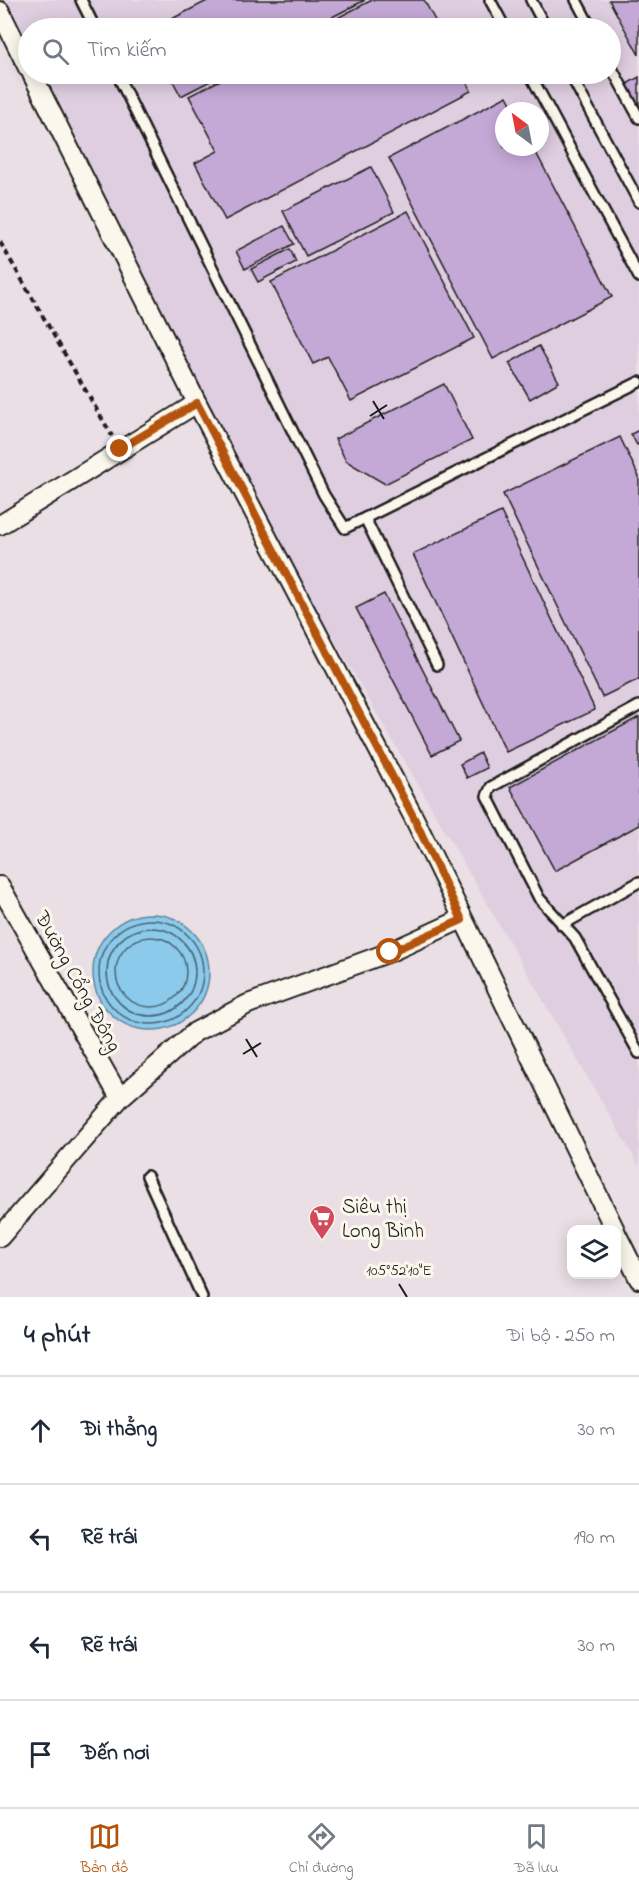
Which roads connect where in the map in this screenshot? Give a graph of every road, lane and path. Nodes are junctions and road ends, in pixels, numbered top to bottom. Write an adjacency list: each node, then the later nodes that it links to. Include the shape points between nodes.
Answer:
1 (81, 0): 6 (lane)
2 (490, 0): 7 (lane)
3 (531, 0): 8 (lane)
4 (576, 0): 9 (lane)
5 (0, 11): 10 (street)
6 (90, 18)
7 (500, 18)
8 (541, 18)
9 (586, 18)
10 (18, 48)
11 (37, 84): 21 (street)
12 (122, 84): 23 (lane, via 324,495 345,528)
13 (535, 84): 19 (lane)
14 (575, 84): 17 (lane)
15 (620, 84): 16 (lane)
16 (639, 118)
17 (639, 202)
18 (0, 242): 22 (path)
19 (639, 277)
20 (639, 382): 23 (lane)
21 (197, 403): 22 (street); 29 (street, via 414,818)
22 (120, 449): 24 (street)
23 (365, 518): 25 (lane)
24 (0, 525)
25 (438, 665)
26 (639, 706): 30 (lane, via 491,788 487,796 539,898)
27 (639, 882): 30 (lane)
28 (0, 886): 32 (street, Đường Cổng Đông)
29 (462, 920): 32 (street, via 390,952 248,1004 195,1032); 34 (street)
30 (562, 925): 31 (lane, via 575,938)
31 (639, 1053)
32 (120, 1098): 35 (street)
33 (147, 1176): 38 (lane)
34 (613, 1225)
35 (0, 1236)
36 (621, 1241): 37 (street)
37 (639, 1279)
38 (202, 1297)

